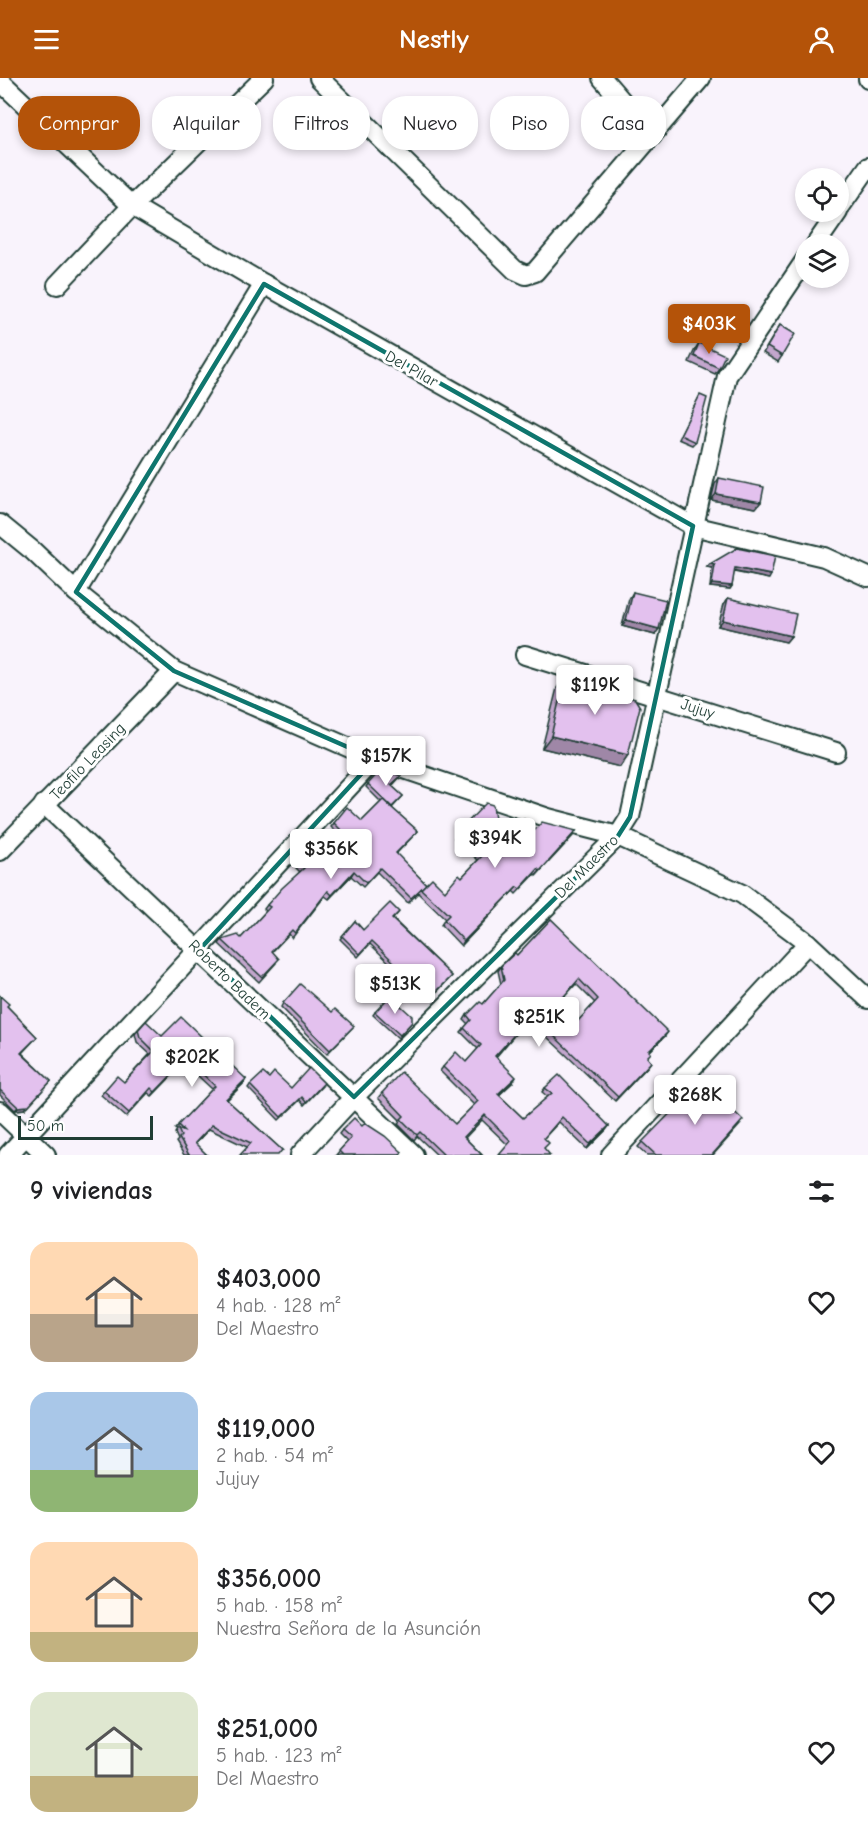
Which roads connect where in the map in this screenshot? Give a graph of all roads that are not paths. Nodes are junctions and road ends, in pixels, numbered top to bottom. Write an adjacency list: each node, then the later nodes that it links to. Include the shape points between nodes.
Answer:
1 (264, 78): 11 (street)
2 (319, 78): 8 (street, via 515,270 526,275 535,272)
3 (602, 78): 6 (street)
4 (701, 78): 7 (street)
5 (0, 81): 11 (street, Del Pilar)
6 (618, 96)
7 (666, 119)
8 (639, 150)
9 (868, 167): 10 (street)
10 (849, 195)
11 (132, 206): 13 (street, Del Pilar); 14 (street)
12 (795, 276): 15 (street, Del Maestro, via 727,376)
13 (264, 284): 15 (street, Del Pilar); 18 (street)
14 (57, 285)
15 (693, 526): 17 (street, Del Pilar, via 824,557); 21 (street, Del Maestro)
16 (3, 532): 18 (street)
17 (868, 577)
18 (76, 592): 20 (street)
19 (525, 655): 21 (street, Jujuy)
20 (174, 671): 23 (street); 24 (street, Teofilo Leasing)
21 (656, 694): 22 (street, Jujuy); 25 (street, Del Maestro, via 635,806)
22 (836, 752)
23 (375, 759): 25 (street, via 548,818); 28 (street)
24 (44, 804): 26 (street, Teofilo Leasing); 28 (street, Roberto Badem)
25 (618, 836): 27 (street, via 742,894); 30 (street, Del Maestro)
26 (0, 851)
27 (808, 943): 29 (street); 37 (street)
28 (200, 949): 30 (street, Roberto Badem); 32 (street)
29 (868, 999)
30 (354, 1097): 35 (street, Del Maestro); 36 (street, Roberto Badem)
31 (0, 1112): 32 (street)
32 (27, 1137): 33 (street); 34 (street)
33 (8, 1155)
34 (46, 1155)
35 (300, 1155)
36 (414, 1155)
37 (611, 1155)

